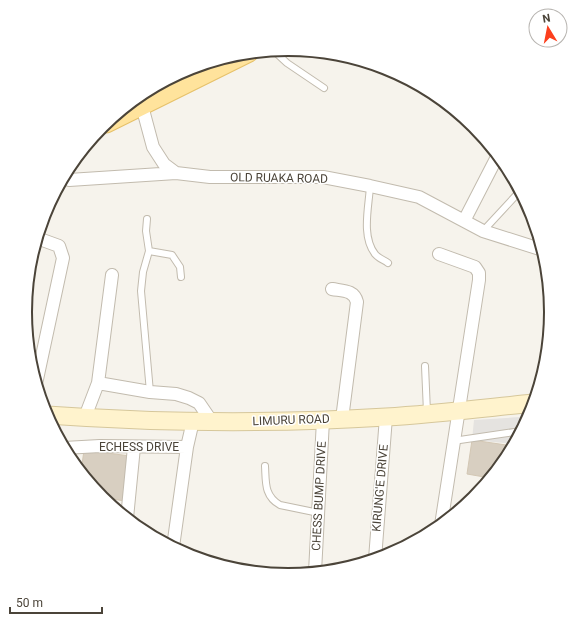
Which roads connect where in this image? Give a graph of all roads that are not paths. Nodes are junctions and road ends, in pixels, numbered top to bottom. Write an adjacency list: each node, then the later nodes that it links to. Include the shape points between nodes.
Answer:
1 (279, 56): 4 (lane)
2 (208, 68): 3 (main road)
3 (178, 81): 5 (main road)
4 (324, 88)
5 (142, 106): 6 (main road); 8 (street, via 153,148 164,164)
6 (125, 114)
7 (495, 161): 13 (street)
8 (176, 173): 9 (street, OLD RUAKA ROAD); 10 (street, OLD RUAKA ROAD, via 210,177 323,177)
9 (68, 180)
10 (370, 186): 13 (street, OLD RUAKA ROAD, via 418,198); 19 (lane, via 367,228 369,241 375,254)
11 (516, 195): 14 (lane)
12 (147, 219): 17 (lane)
13 (464, 221): 14 (street, OLD RUAKA ROAD)
14 (483, 231): 16 (street, OLD RUAKA ROAD)
15 (43, 240): 24 (street, via 59,246 63,258)
16 (536, 248)
17 (149, 251): 21 (lane, via 172,255 180,267); 26 (lane, via 141,292)
18 (439, 254): 28 (street, via 474,267 479,273 480,280)
19 (388, 263)
20 (112, 275): 25 (street)
21 (181, 276)
22 (332, 289): 33 (street, via 351,292 357,302)
23 (425, 366): 29 (lane)
24 (39, 370)
25 (98, 383): 26 (street); 31 (street)
26 (150, 392): 36 (street, via 189,398 198,404)
27 (527, 404): 28 (main road, LIMURU ROAD)
28 (459, 412): 29 (main road, LIMURU ROAD); 38 (street)
29 (427, 414): 32 (main road, LIMURU ROAD)
30 (54, 415): 31 (main road, LIMURU ROAD)
31 (85, 417): 35 (main road, LIMURU ROAD)
32 (386, 417): 33 (main road, LIMURU ROAD); 47 (street, KIRUNG'E DRIVE)
33 (342, 419): 34 (main road, LIMURU ROAD)
34 (323, 420): 36 (main road, LIMURU ROAD); 44 (street, CHESS BUMP DRIVE)
35 (192, 421): 36 (main road, LIMURU ROAD); 40 (street, ECHESS DRIVE)
36 (212, 422)
37 (514, 432): 38 (lane)
38 (453, 442): 45 (street)
39 (134, 447): 40 (street, ECHESS DRIVE); 41 (street, ECHESS DRIVE); 43 (street)
40 (187, 447): 46 (street)
41 (71, 448)
42 (264, 466): 44 (lane, via 269,497 280,505)
43 (128, 511)
44 (319, 513): 48 (street, CHESS BUMP DRIVE)
45 (441, 517)
46 (174, 540)
47 (376, 552)
48 (315, 566)

